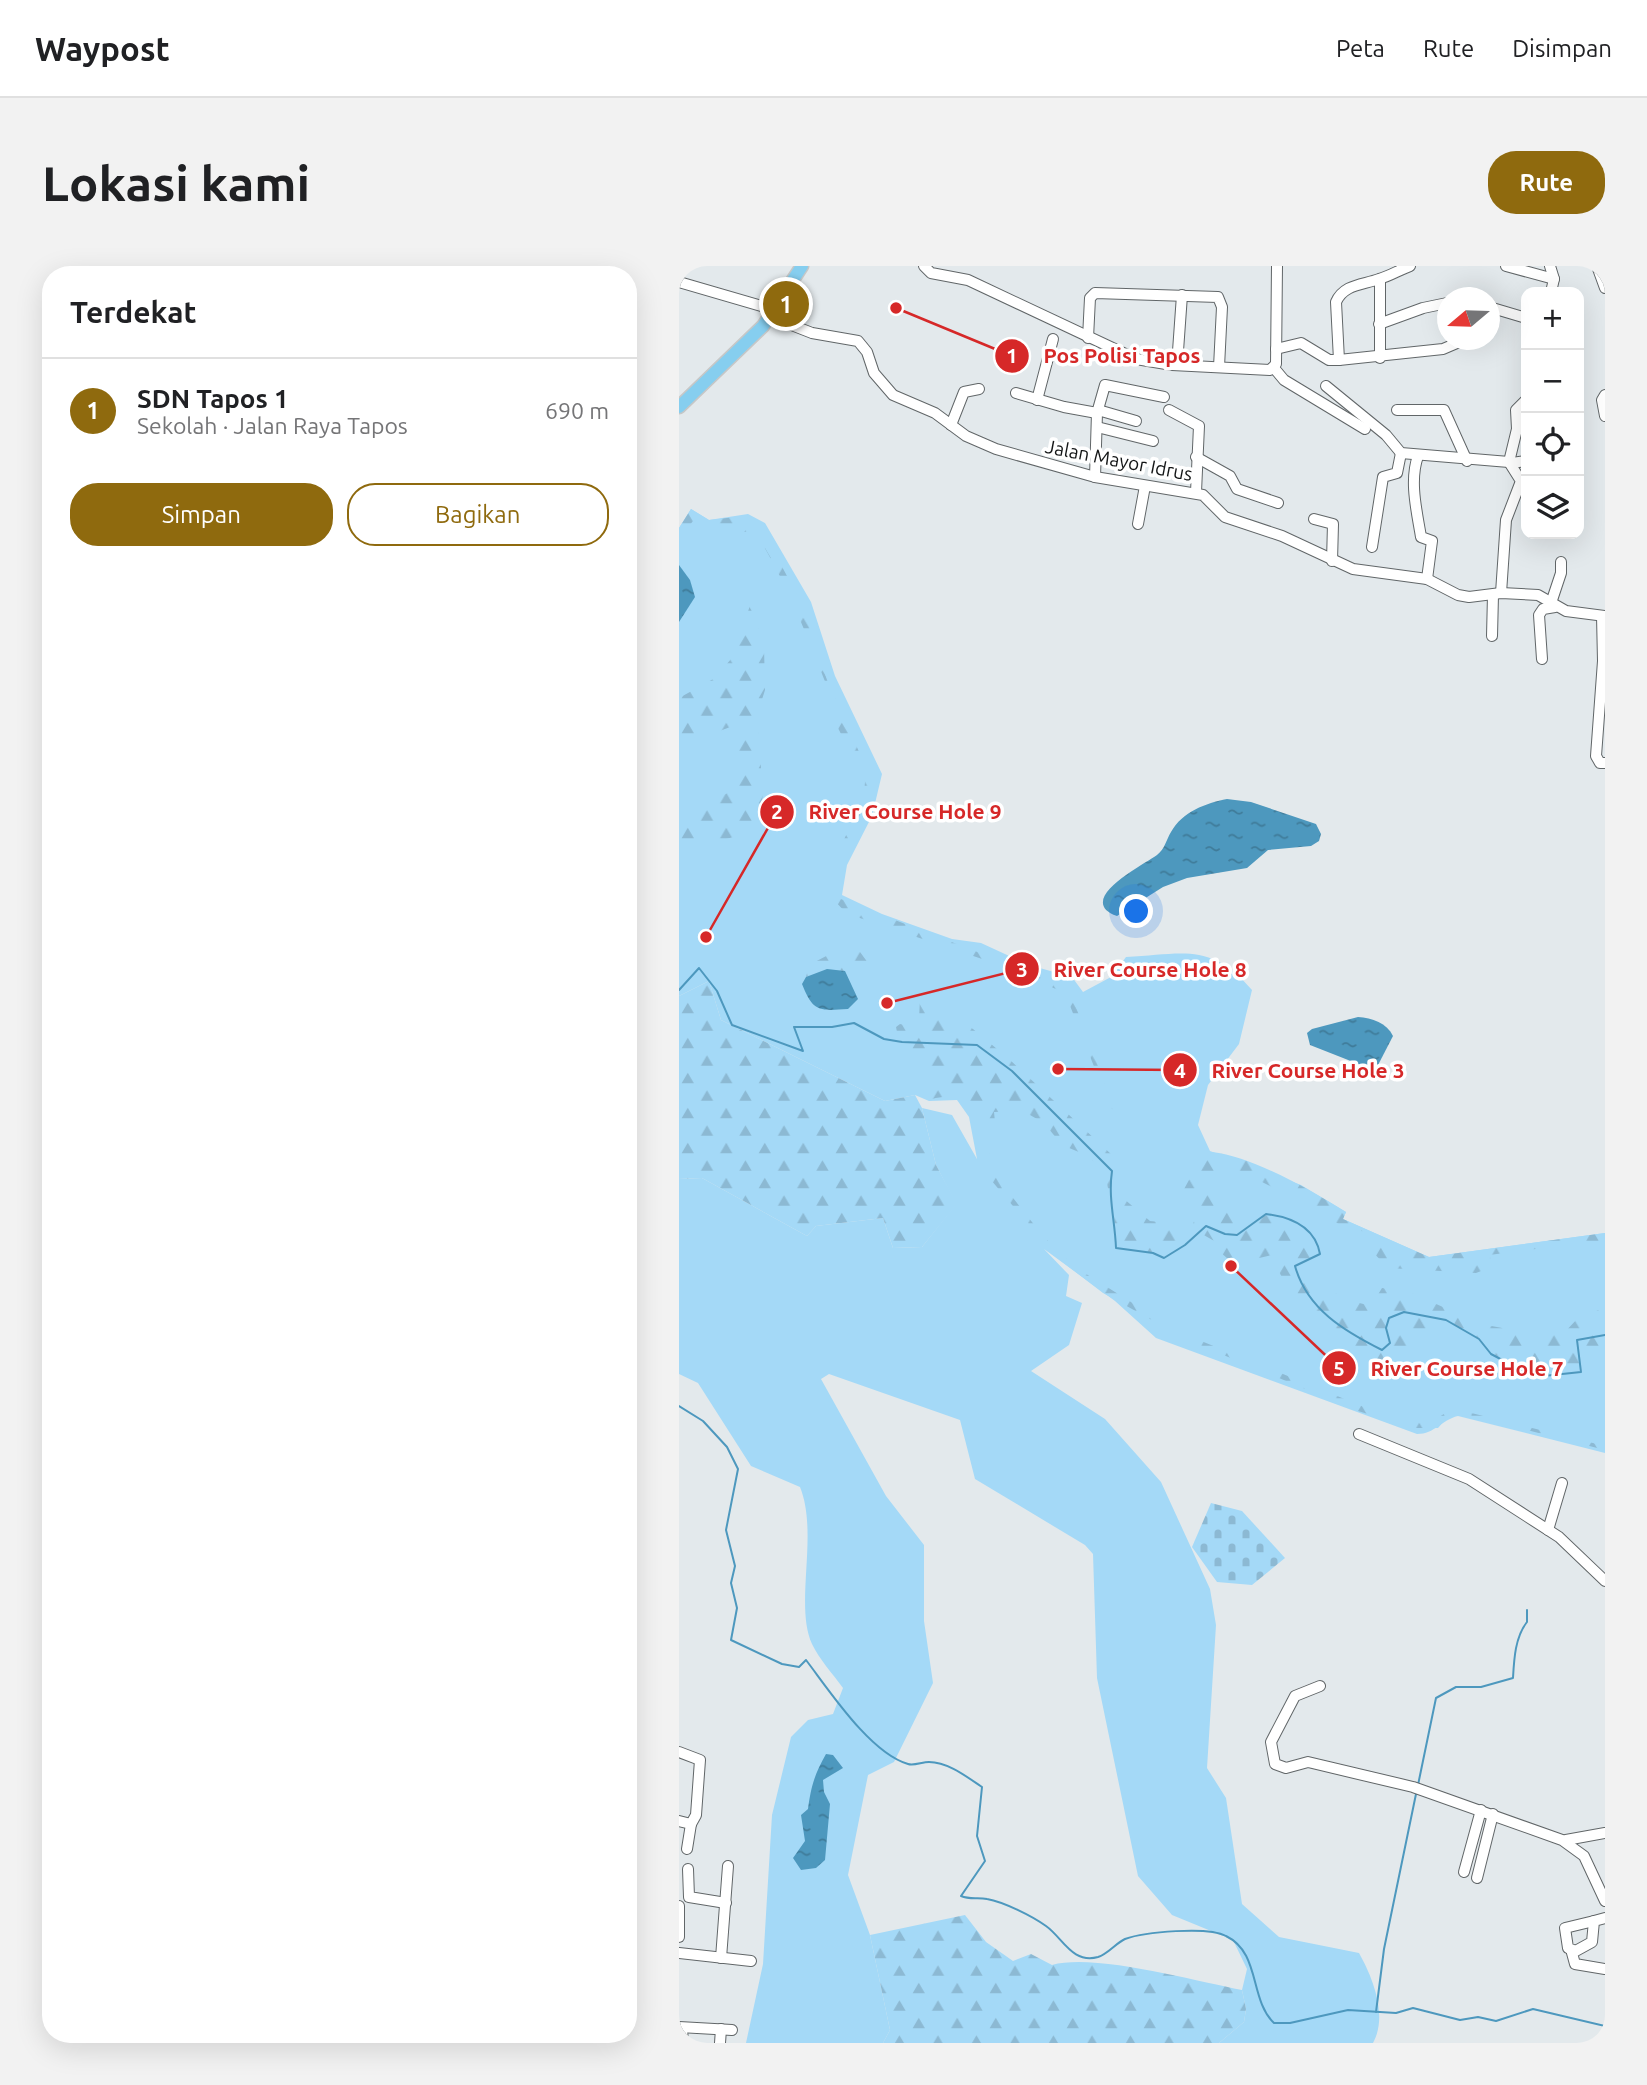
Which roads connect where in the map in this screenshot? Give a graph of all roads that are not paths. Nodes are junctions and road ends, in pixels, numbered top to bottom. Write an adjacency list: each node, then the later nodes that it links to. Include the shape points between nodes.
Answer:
1 (802, 266): 18 (main road)
2 (924, 266): 9 (street, via 931,273)
3 (966, 266): 9 (street)
4 (1277, 266): 23 (street)
5 (1411, 266): 10 (street)
6 (1506, 266): 11 (street)
7 (1550, 266): 11 (street)
8 (1599, 267): 14 (street)
9 (968, 279): 21 (street)
10 (1380, 279): 20 (street); 26 (street, via 1355,285 1338,296)
11 (1554, 279): 13 (street)
12 (679, 282): 18 (street, Jalan Mayor Idrus)
13 (1552, 287)
14 (1605, 288)
15 (1182, 295): 21 (street, via 1095,293 1090,298); 27 (street); 28 (street, via 1221,300)
16 (1437, 305): 20 (street)
17 (1500, 310): 19 (street)
18 (773, 313): 37 (main road); 43 (street, Jalan Mayor Idrus, via 811,332 858,341 874,373 893,396 935,413)
19 (1521, 317)
20 (1379, 324): 25 (street)
21 (1088, 338): 27 (street, via 1136,359)
22 (1053, 339): 35 (street)
23 (1276, 348): 26 (street, via 1301,343 1329,360); 29 (street)
24 (1438, 350): 25 (street)
25 (1380, 358): 26 (street)
26 (1339, 360)
27 (1177, 365): 28 (street)
28 (1219, 367): 29 (street)
29 (1274, 368): 45 (street, via 1285,380)
30 (1326, 386): 47 (street)
31 (979, 389): 43 (street, via 964,392)
32 (1016, 393): 35 (street)
33 (1605, 395): 41 (street)
34 (1164, 397): 40 (street, via 1108,384)
35 (1037, 400): 40 (street)
36 (1521, 405): 52 (street, via 1516,410)
37 (679, 407)
38 (1397, 410): 50 (street, via 1444,410)
39 (1169, 411): 49 (street, via 1199,426)
40 (1098, 412): 42 (street); 44 (street)
41 (1605, 416)
42 (1136, 421)
43 (951, 425): 53 (street, Jalan Mayor Idrus, via 996,449)
44 (1097, 427): 46 (street); 53 (street)
45 (1365, 429)
46 (1153, 441)
47 (1401, 453): 48 (street); 59 (street, via 1397,473 1383,477)
48 (1418, 456): 50 (street); 62 (street, via 1416,509 1421,537 1432,541)
49 (1196, 457): 55 (street); 56 (street, via 1230,476 1237,489)
50 (1467, 461): 52 (street)
51 (1521, 462): 52 (street)
52 (1511, 463): 63 (street, via 1521,481 1506,520)
53 (1095, 477): 54 (street, Jalan Mayor Idrus)
54 (1145, 486): 55 (street, Jalan Mayor Idrus); 58 (street)
55 (1195, 492): 60 (street, Jalan Mayor Idrus, via 1209,499 1225,517 1282,536)
56 (1278, 503)
57 (1314, 519): 60 (street, via 1333,524)
58 (1138, 524)
59 (1372, 547)
60 (1332, 561): 62 (street, Jalan Mayor Idrus, via 1359,570)
61 (1562, 562): 64 (street)
62 (1427, 579): 63 (street, Jalan Mayor Idrus, via 1458,595)
63 (1497, 594): 64 (street, Jalan Mayor Idrus, via 1538,595); 66 (street)
64 (1553, 605): 65 (street, Jalan Mayor Idrus); 67 (street, via 1539,615)
65 (1603, 616): 68 (street)
66 (1492, 636)
67 (1542, 659)
68 (1602, 708): 69 (street, via 1596,756)
69 (1605, 763)
70 (1359, 1434): 72 (street, via 1469,1479)
71 (1562, 1483): 72 (street)
72 (1548, 1530): 73 (street)
73 (1605, 1581)
74 (1320, 1686): 76 (street, via 1295,1696 1271,1742 1275,1764 1286,1768 1308,1762)
75 (679, 1752): 79 (street, via 700,1760 696,1815)
76 (1481, 1810): 77 (street); 85 (street)
77 (1493, 1814): 81 (street); 86 (street)
78 (679, 1821): 79 (street)
79 (691, 1824): 82 (street)
80 (1605, 1833): 81 (street)
81 (1562, 1840): 87 (street, via 1584,1856)
82 (687, 1849)
83 (728, 1866): 88 (street)
84 (688, 1869): 88 (street, via 689,1897)
85 (1464, 1872)
86 (1478, 1878)
87 (1605, 1900)
88 (726, 1903): 95 (street)
89 (679, 1906): 92 (street)
90 (1605, 1918): 91 (street)
91 (1594, 1921): 93 (street, via 1592,1942); 93 (street, via 1565,1928 1567,1948)
92 (679, 1937)
93 (1573, 1951): 97 (street, via 1576,1964)
94 (679, 1953): 95 (street)
95 (721, 1958): 96 (street)
96 (751, 1961)
97 (1605, 1969)
98 (681, 2027): 99 (street); 100 (street, via 727,2030)
99 (683, 2043)
100 (720, 2043)

